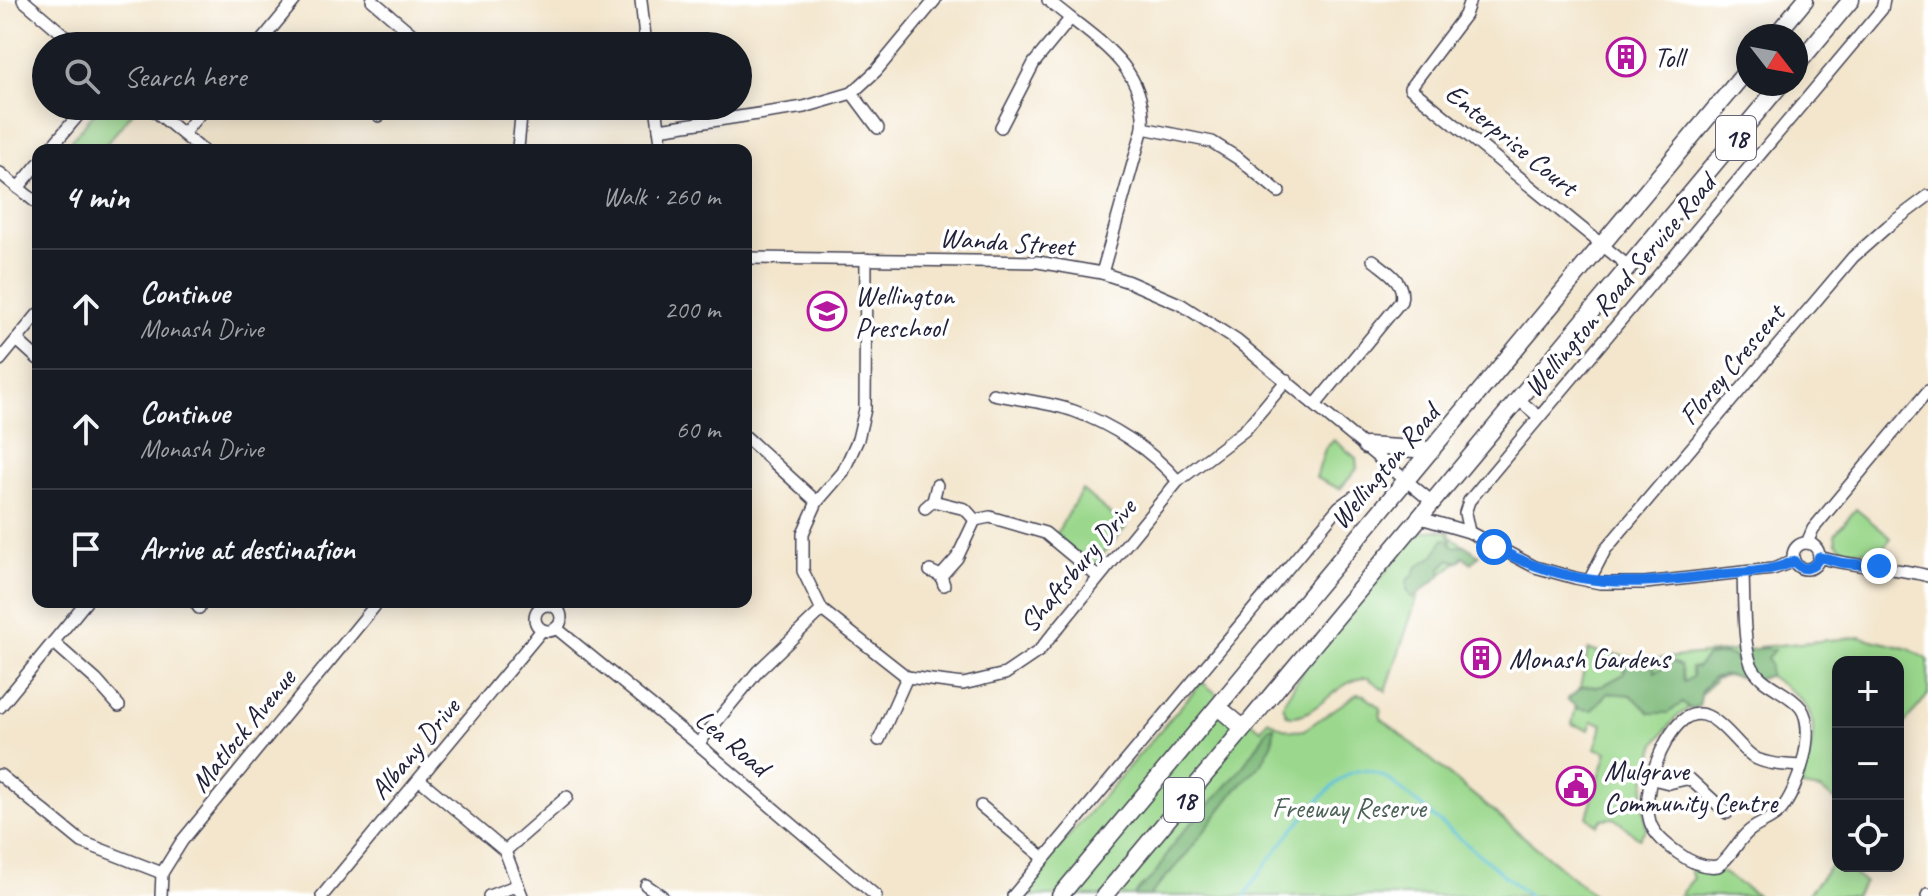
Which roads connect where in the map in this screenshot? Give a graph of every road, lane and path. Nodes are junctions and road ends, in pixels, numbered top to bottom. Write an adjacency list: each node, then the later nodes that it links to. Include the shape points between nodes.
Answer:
1 (23, 0): 13 (street)
2 (372, 0): 15 (street)
3 (641, 0): 16 (street)
4 (935, 0): 19 (street)
5 (1048, 0): 11 (street)
6 (1470, 0): 44 (street, Enterprise Court, via 1465,15 1410,88)
7 (1805, 0): 12 (highway)
8 (1851, 0): 17 (highway)
9 (1884, 0): 59 (street, Wellington Road Service Road, via 1849,49)
10 (288, 3): 14 (street)
11 (1070, 19): 28 (street, via 1034,63); 30 (street, via 1134,78 1144,107)
12 (1785, 24)
13 (61, 32)
14 (267, 32)
15 (408, 32)
16 (644, 32)
17 (1808, 52)
18 (1736, 84): 44 (highway, Wellington Road / 18)
19 (852, 93): 21 (street); 29 (street)
20 (1771, 96): 48 (highway, Wellington Road / 18)
21 (752, 115)
22 (74, 120): 33 (street)
23 (166, 120): 32 (street)
24 (194, 120): 32 (street)
25 (521, 120): 35 (street)
26 (658, 120): 31 (street)
27 (718, 120): 31 (street)
28 (1001, 127)
29 (878, 128)
30 (1143, 128): 40 (street, via 1212,142); 49 (street)
31 (659, 129): 36 (street)
32 (183, 134): 34 (street)
33 (54, 144)
34 (195, 144)
35 (518, 144)
36 (661, 144)
37 (32, 171): 39 (street)
38 (0, 173): 39 (street)
39 (18, 188): 41 (street)
40 (1279, 192)
41 (32, 199)
42 (1924, 199): 43 (street); 79 (street, Florey Crescent, via 1853,257 1605,550)
43 (1928, 213)
44 (1603, 245): 48 (street, Enterprise Court); 62 (highway, Wellington Road / 18)
45 (752, 258): 46 (street, Wanda Street)
46 (866, 259): 49 (street, Wanda Street, via 1038,262); 68 (street, via 865,409 843,472)
47 (1373, 260): 58 (street, via 1399,282 1401,301)
48 (1628, 266): 57 (highway, Wellington Road / 18)
49 (1102, 273): 54 (street, Wanda Street, via 1182,305)
50 (32, 321): 51 (street)
51 (17, 340): 52 (street); 53 (street)
52 (32, 354)
53 (0, 360)
54 (1287, 380): 58 (street, Wanda Street); 64 (street, Shaftsbury Drive, via 1245,430)
55 (1928, 391): 72 (street, via 1813,529)
56 (993, 394): 64 (street, via 1073,410 1118,431)
57 (1517, 398): 59 (street); 67 (highway, Wellington Road / 18)
58 (1316, 404): 61 (street, Wanda Street)
59 (1539, 417): 71 (street, Wellington Road Service Road, via 1467,505)
60 (752, 442): 68 (street)
61 (1366, 446): 62 (highway); 63 (street, Wanda Street)
62 (1432, 450): 63 (highway, Wellington Road / 18)
63 (1406, 480): 67 (street, Wanda Street); 91 (highway, Wellington Road / 18)
64 (1178, 481): 77 (street, Shaftsbury Drive)
65 (937, 485): 70 (street, via 929,505 965,509)
66 (1353, 497): 103 (street, Wellington Road, via 1339,507)
67 (1431, 501): 69 (highway, Wellington Road / 18)
68 (817, 502): 84 (street, via 803,533 803,571)
69 (1417, 517): 71 (street); 92 (highway, Wellington Road / 18)
70 (975, 520): 77 (street, via 990,517 1045,533); 78 (street, via 957,558)
71 (1469, 532): 79 (street, via 1525,563)
72 (1807, 543): 73 (street, via 1817,548); 74 (street, via 1796,548)
73 (1819, 557): 74 (street, via 1807,569); 76 (street)
74 (1794, 561): 75 (street)
75 (1743, 572): 79 (street, via 1636,584); 95 (street, via 1750,660 1761,678 1794,701 1806,719 1809,742)
76 (1928, 576)
77 (1098, 577): 88 (street, Shaftsbury Drive, via 1039,651 1005,674 963,684)
78 (938, 578)
79 (1589, 581)
80 (81, 608): 87 (street)
81 (373, 608): 104 (street, Matlock Avenue, via 182,841)
82 (535, 608): 86 (street)
83 (559, 608): 85 (street)
84 (822, 610): 88 (street); 94 (street, via 758,671)
85 (556, 628): 86 (street); 94 (street, Lea Road)
86 (542, 630): 97 (street, Albany Drive)
87 (53, 642): 89 (street); 90 (street)
88 (907, 677): 93 (street)
89 (119, 706)
90 (0, 707)
91 (1218, 707): 92 (highway); 113 (highway, Wellington Road / 18)
92 (1243, 728): 114 (highway, Wellington Road / 18)
93 (879, 740)
94 (698, 744): 111 (street, Lea Road)
95 (1800, 766): 98 (street, via 1757,759 1712,718 1697,713 1669,734); 98 (street, via 1781,811 1748,831 1724,862 1712,867 1683,856 1655,833 1648,818)
96 (0, 775): 104 (street, via 82,842)
97 (419, 779): 102 (street); 108 (street, Albany Drive)
98 (1653, 779): 101 (street, via 1691,780)
99 (567, 797): 102 (street)
100 (981, 806): 103 (street)
101 (1727, 813)
102 (505, 851): 106 (street)
103 (1044, 858): 112 (street, Wellington Road)
104 (162, 873): 107 (street, Matlock Avenue)
105 (646, 885): 110 (street)
106 (520, 891): 109 (street)
107 (161, 896)
108 (322, 896)
109 (489, 896)
110 (662, 896)
111 (876, 896)
112 (1013, 896)
113 (1060, 896)
114 (1104, 896)

